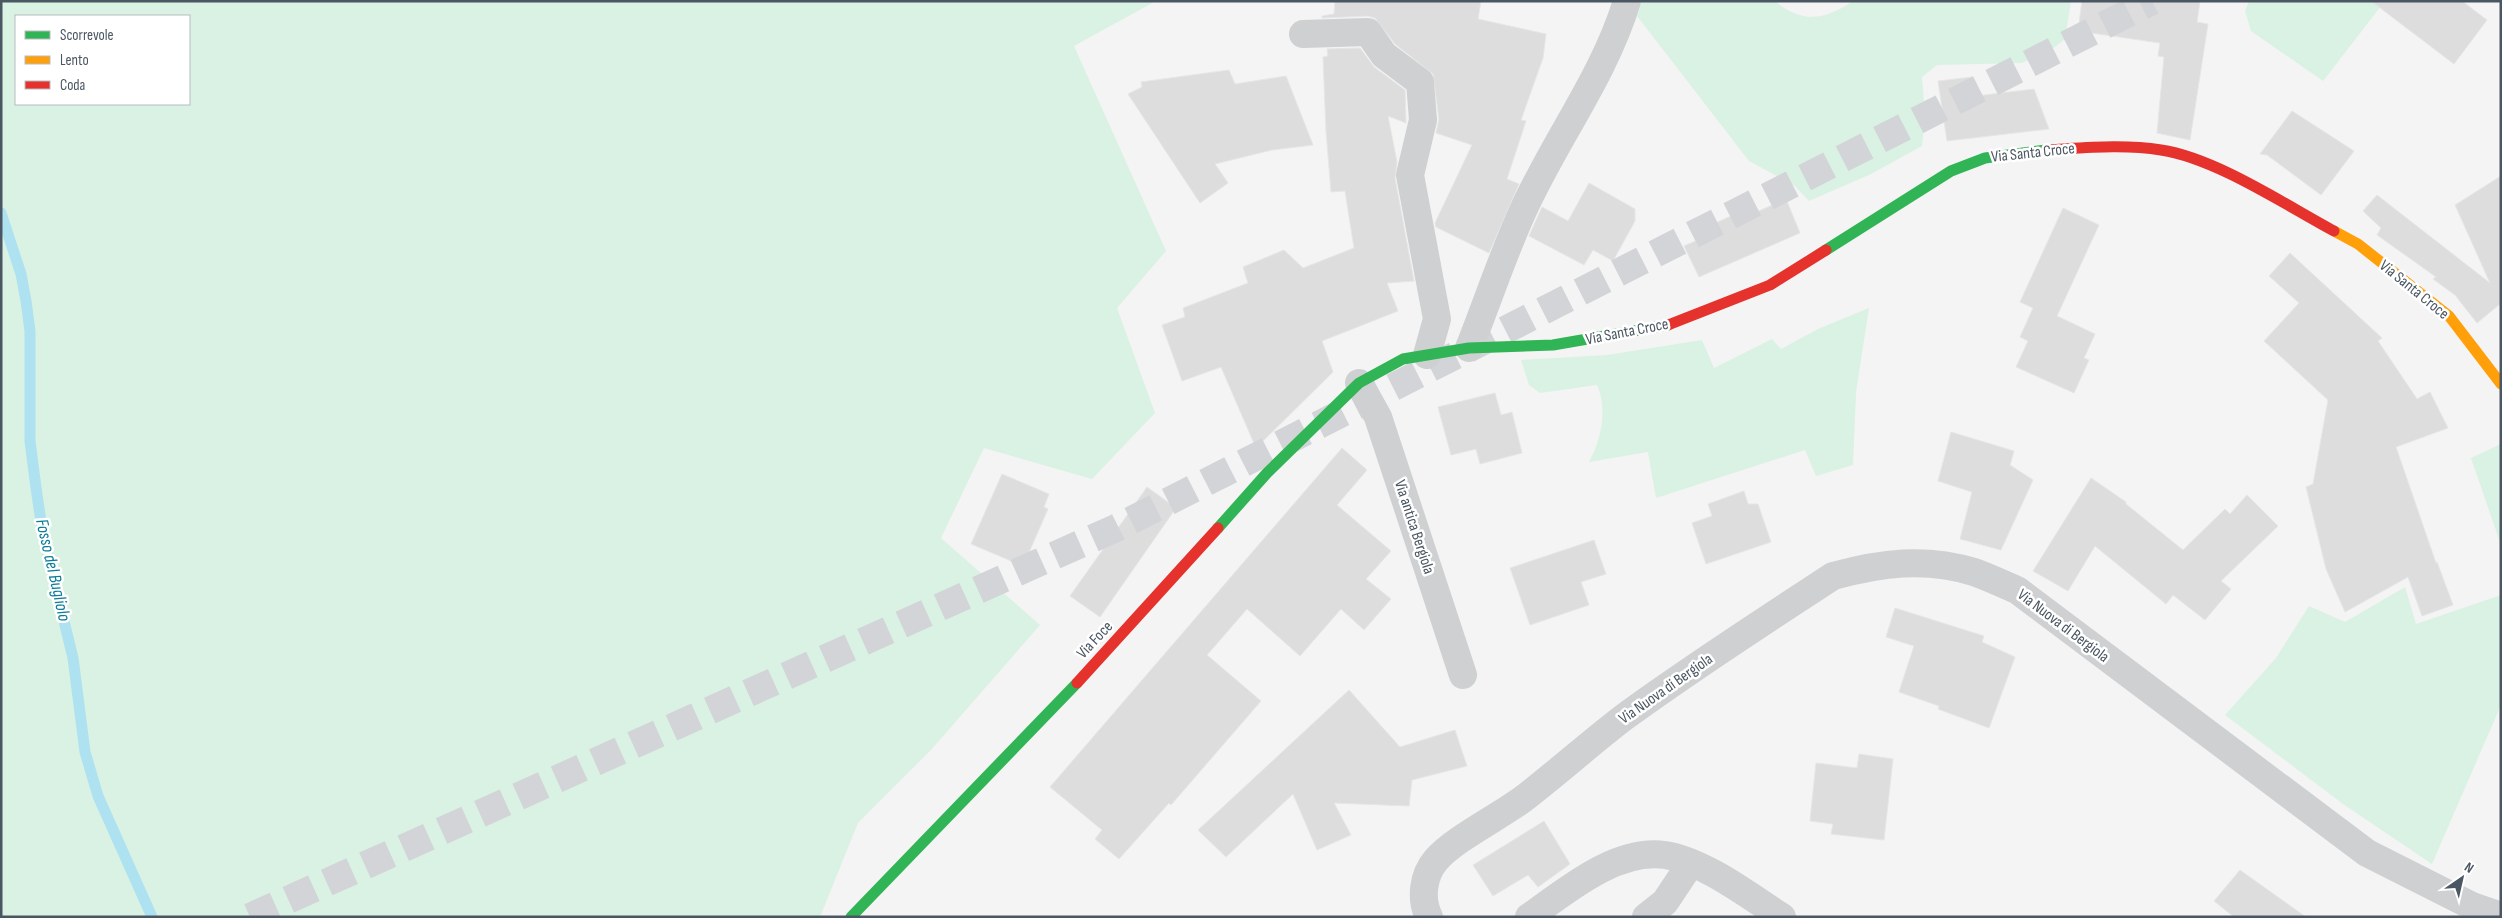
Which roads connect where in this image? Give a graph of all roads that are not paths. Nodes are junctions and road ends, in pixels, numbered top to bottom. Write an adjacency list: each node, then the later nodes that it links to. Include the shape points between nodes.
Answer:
1 (1627, 1): 3 (street, via 1616,32 1584,98 1522,212)
2 (1303, 34): 4 (street, via 1368,32 1384,55 1420,82 1423,120 1410,176 1437,319)
3 (1469, 348): 4 (street, Via Santa Croce); 6 (street, Via Santa Croce, via 1554,345 1667,326 1770,285 1951,171 1985,158 2036,150 2132,146 2162,150 2208,164 2358,244 2449,316)
4 (1426, 355): 5 (street, Via Santa Croce, via 1403,358)
5 (1359, 382): 7 (street, Via antica Bergiola, via 1378,417); 10 (street, Via Foce, via 1267,472 1116,642)
6 (2501, 384)
7 (1463, 675)
8 (1691, 863): 12 (street, via 1664,855 1616,862 1580,880); 13 (street, via 1665,902); 14 (street)
9 (2501, 916): 11 (street, Via Nuova di Bergiola, via 2472,906 2367,853 2017,590 1974,572 1901,562 1872,565 1833,576 1624,718 1522,799 1450,848 1436,860 1427,875 1424,892 1425,910)
10 (851, 917)
11 (1429, 917)
12 (1529, 917)
13 (1646, 917)
14 (1782, 917)

